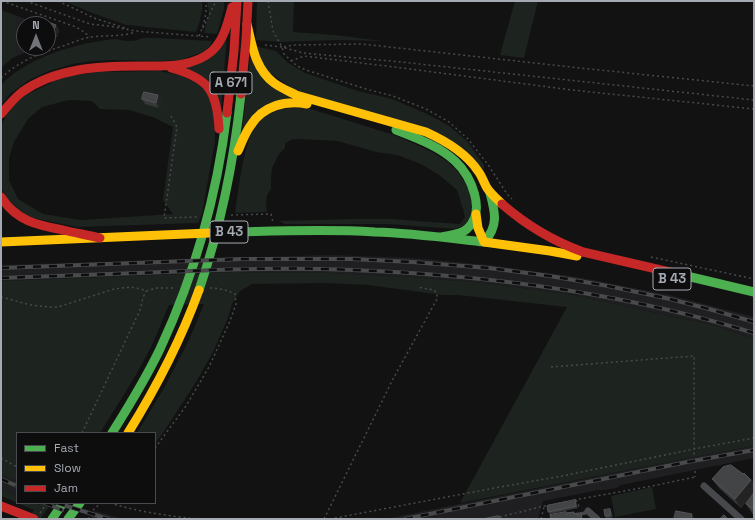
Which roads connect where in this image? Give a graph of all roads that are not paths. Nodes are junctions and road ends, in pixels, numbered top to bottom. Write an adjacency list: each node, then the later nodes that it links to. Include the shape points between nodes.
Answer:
1 (235, 1): 4 (main road, via 224,32 212,50 186,63); 6 (main road, A 671, via 234,55)
2 (248, 1): 3 (main road, A 671)
3 (247, 24): 7 (main road, A 671, via 241,95); 8 (main road, via 257,63 262,72 283,90 435,136 468,159)
4 (164, 67): 5 (main road, via 106,67 66,73 34,84 11,102); 6 (main road, via 184,71 196,77 206,84 213,94 218,108)
5 (1, 114)
6 (219, 164): 19 (main road, A 671, via 194,262 179,304 147,375)
7 (231, 165): 10 (main road, via 250,126 258,116 282,104 304,103 387,127 443,152 456,161 470,180); 20 (main road, A 671, via 208,262 194,304 159,379)
8 (489, 191): 14 (main road, via 495,221 490,237); 16 (main road, via 525,223 554,240 583,252)
9 (1, 197): 12 (main road, via 16,214 39,225)
10 (476, 212): 11 (main road, via 468,228); 14 (main road, via 476,222)
11 (441, 237): 12 (main road, B 43, via 358,231 236,232); 14 (main road, B 43)
12 (100, 238): 13 (main road, B 43)
13 (1, 242)
14 (484, 242): 15 (main road, B 43)
15 (590, 258): 16 (main road, B 43); 18 (main road, B 43)
16 (632, 264): 17 (main road, B 43)
17 (754, 292)
18 (754, 300)
19 (113, 432)
20 (129, 432)
21 (704, 486): 31 (street)
22 (62, 504): 27 (main road)
23 (79, 504): 28 (main road)
24 (1, 506): 26 (main road)
25 (588, 511): 29 (lane, via 574,515); 30 (street)
26 (34, 517)
27 (52, 519)
28 (68, 519)
29 (575, 519)
30 (597, 519)
31 (741, 519)

